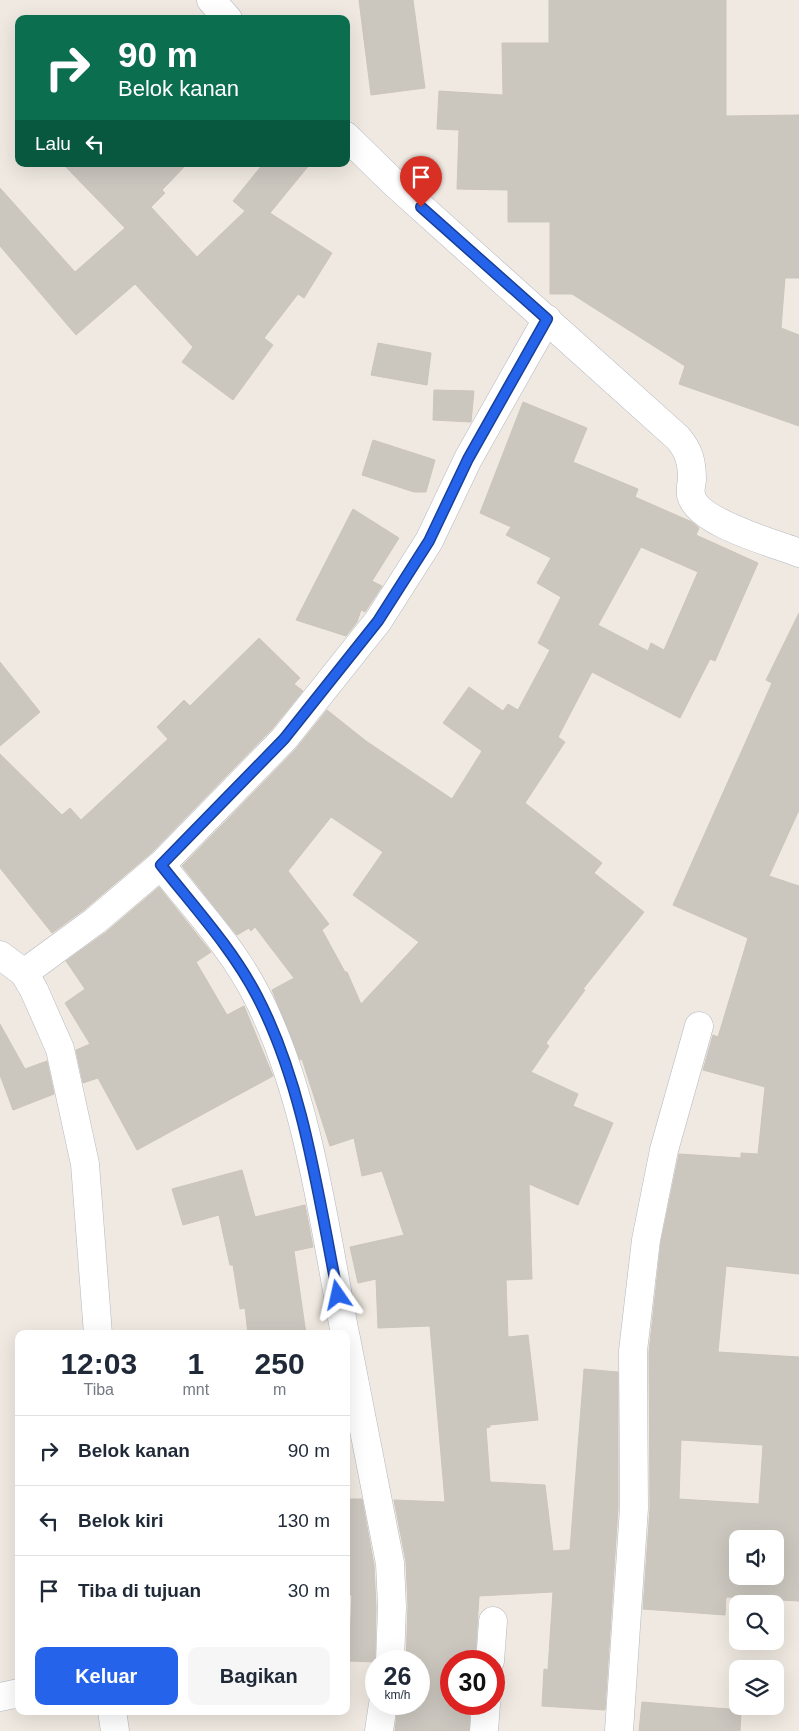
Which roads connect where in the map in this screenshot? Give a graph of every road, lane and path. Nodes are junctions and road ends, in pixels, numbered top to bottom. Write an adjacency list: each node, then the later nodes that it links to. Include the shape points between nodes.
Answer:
1 (211, 0): 2 (street)
2 (224, 15)
3 (350, 140): 4 (street)
4 (547, 319): 5 (street, via 653,414 687,449 692,460 690,493 698,508 723,524); 6 (street, via 468,459 429,541 378,621 284,739)
5 (799, 553)
6 (161, 865): 8 (street, via 95,921); 11 (street, via 237,962 257,996 288,1069 311,1159)
7 (0, 955): 8 (street)
8 (24, 974): 10 (street, via 60,1050 85,1164)
9 (699, 1026): 24 (street, via 662,1160 646,1240 634,1341 634,1508)
10 (98, 1330)
11 (344, 1330)
12 (350, 1358): 14 (street, via 390,1562)
13 (493, 1621): 15 (street)
14 (390, 1650)
15 (491, 1650)
16 (15, 1694): 17 (street)
17 (0, 1697)
18 (113, 1715): 21 (street)
19 (381, 1715): 22 (street)
20 (485, 1715): 23 (street)
21 (115, 1731)
22 (378, 1731)
23 (484, 1731)
24 (619, 1731)

